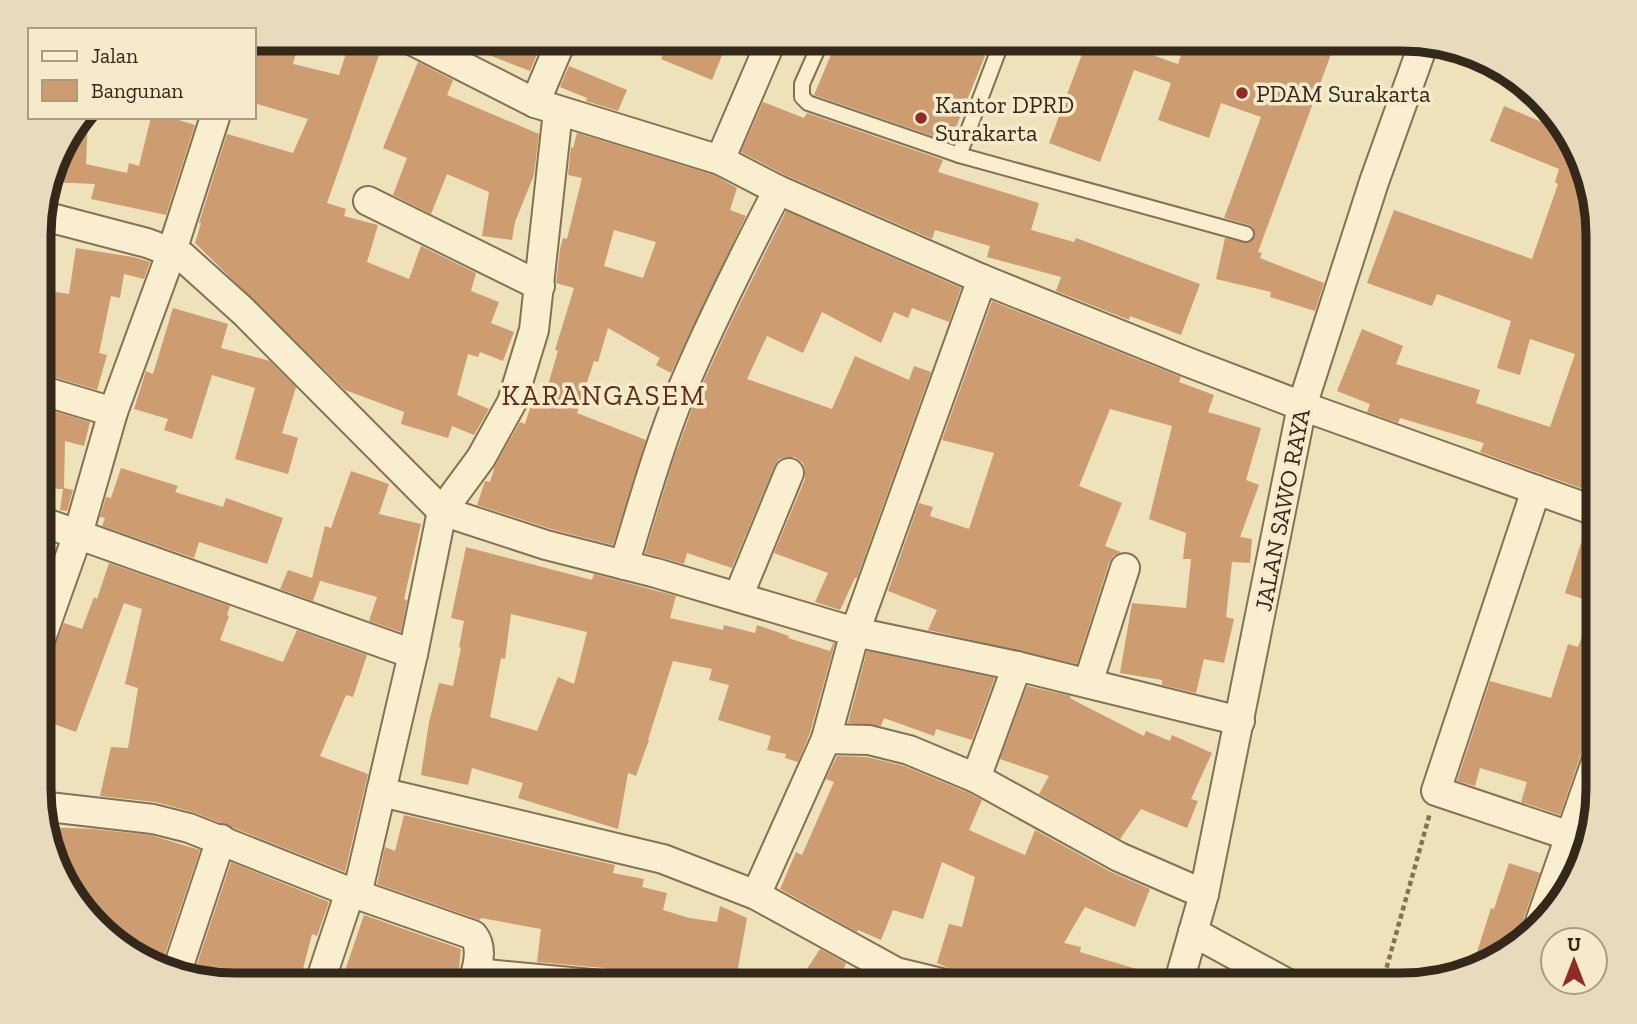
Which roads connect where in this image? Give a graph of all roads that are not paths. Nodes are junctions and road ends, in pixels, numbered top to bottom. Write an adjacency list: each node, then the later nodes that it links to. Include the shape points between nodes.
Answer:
1 (435, 51): 7 (street)
2 (559, 51): 7 (street)
3 (766, 51): 10 (street)
4 (816, 51): 9 (lane, via 802,84 802,97 808,103)
5 (998, 51): 9 (lane)
6 (1421, 52): 19 (street, JALAN SAWO RAYA)
7 (547, 107): 10 (street); 17 (street)
8 (214, 119): 15 (street)
9 (960, 156): 14 (lane)
10 (720, 160): 11 (street)
11 (778, 190): 16 (street); 27 (street, via 681,392)
12 (368, 201): 17 (street)
13 (52, 218): 15 (street)
14 (1246, 234)
15 (172, 251): 20 (street); 24 (street, via 198,268 243,311)
16 (982, 279): 19 (street); 31 (street)
17 (540, 286): 24 (street, via 534,330 512,402 481,458)
18 (51, 393): 20 (street)
19 (1302, 406): 22 (street); 35 (street, JALAN SAWO RAYA)
20 (113, 412): 26 (street)
21 (789, 473): 29 (street)
22 (1536, 490): 23 (street); 42 (street, via 1436,791)
23 (1586, 508)
24 (442, 511): 27 (street); 32 (street)
25 (51, 525): 26 (street)
26 (78, 534): 30 (street); 32 (street)
27 (624, 565): 29 (street)
28 (1125, 568): 34 (street)
29 (738, 597): 31 (street)
30 (51, 610)
31 (855, 632): 33 (street); 36 (street)
32 (413, 654): 38 (street)
33 (1017, 666): 34 (street); 37 (street)
34 (1088, 683): 35 (street)
35 (1240, 721): 45 (street, JALAN SAWO RAYA)
36 (827, 739): 37 (street, via 887,744); 46 (street)
37 (976, 778): 45 (street, via 1119,857)
38 (382, 792): 44 (street); 46 (street, via 663,859)
39 (52, 807): 41 (street, via 153,819)
40 (1585, 811): 42 (street)
41 (221, 839): 44 (street); 48 (street)
42 (1578, 839): 43 (street)
43 (1553, 893)
44 (354, 894): 49 (street); 50 (street, via 473,935 479,948)
45 (1204, 894): 47 (street, JALAN SAWO RAYA)
46 (756, 895): 51 (street)
47 (1193, 932): 52 (street, JALAN SAWO RAYA); 53 (street)
48 (179, 964)
49 (324, 973)
50 (474, 973)
51 (885, 973)
52 (1181, 973)
53 (1268, 973)

